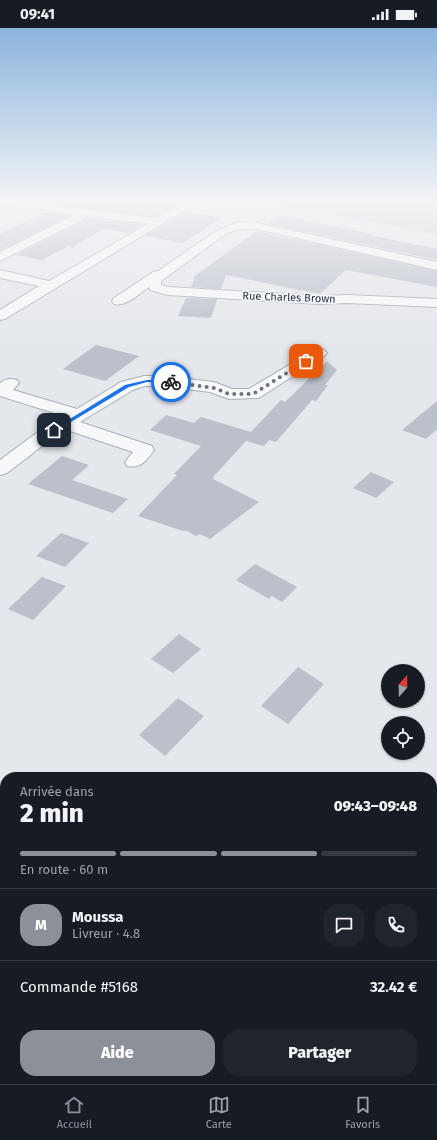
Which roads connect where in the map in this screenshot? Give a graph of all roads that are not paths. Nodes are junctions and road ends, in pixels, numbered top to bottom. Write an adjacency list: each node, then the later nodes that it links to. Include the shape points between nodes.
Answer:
1 (17, 248): 5 (street)
2 (114, 248): 9 (street)
3 (199, 248): 8 (street)
4 (357, 248): 6 (street)
5 (0, 257)
6 (437, 266)
7 (0, 274): 9 (street)
8 (158, 276): 10 (street); 11 (street, Rue Charles Brown, via 154,280 155,287 168,291 319,300)
9 (50, 285): 12 (street)
10 (119, 301)
11 (437, 303)
12 (0, 316)
13 (319, 353): 15 (street, via 253,394 229,394 214,388 166,381 144,381 124,387)
14 (11, 383): 15 (street, via 0,391)
15 (71, 419): 16 (street, via 146,450); 17 (street)
16 (134, 462)
17 (0, 469)

